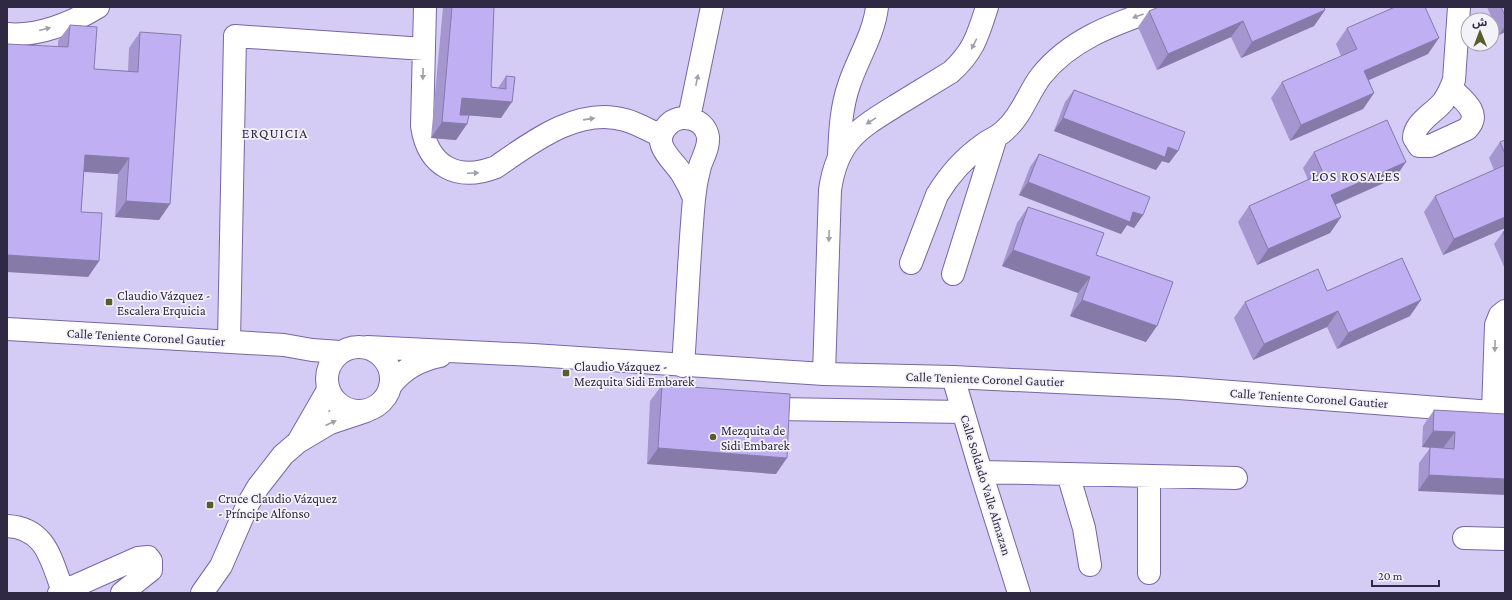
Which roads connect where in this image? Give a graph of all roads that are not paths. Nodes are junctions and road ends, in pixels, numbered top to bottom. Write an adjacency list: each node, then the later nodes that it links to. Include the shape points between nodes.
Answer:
1 (98, 7): 9 (street, one-way to 1, via 37,32 60,26)
2 (425, 7): 10 (street)
3 (712, 7): 12 (street, one-way to 3)
4 (877, 7): 16 (street, via 843,105)
5 (986, 7): 16 (street, one-way to 16, via 978,35 963,61 951,72 868,122 847,143)
6 (1163, 7): 8 (street, one-way to 8)
7 (1460, 7): 11 (street)
8 (1113, 16): 14 (street, via 1053,62 1030,91 1015,119)
9 (7, 34)
10 (424, 50): 13 (street, one-way to 13, via 424,138 435,159 444,167 472,173 484,172 562,126 589,118 625,120); 23 (street, via 235,36)
11 (1452, 88)
12 (689, 118): 13 (street, via 671,122); 15 (street, via 697,121 708,136)
13 (661, 136): 17 (street, via 666,156)
14 (996, 137): 19 (street, via 972,153 943,185); 20 (street)
15 (705, 153): 17 (street, via 691,164); 18 (street)
16 (839, 156): 29 (street, one-way to 29, via 830,190)
17 (674, 162): 18 (street)
18 (694, 198): 28 (street)
19 (911, 264)
20 (953, 274)
21 (1505, 311): 36 (street, one-way to 36, via 1500,315 1496,325)
22 (7, 329): 23 (street, Calle Teniente Coronel Gautier)
23 (229, 341): 24 (street, Calle Teniente Coronel Gautier)
24 (284, 345): 26 (street, Calle Teniente Coronel Gautier); 31 (street, via 306,360)
25 (367, 347): 26 (street, via 349,348); 27 (street, Calle Teniente Coronel Gautier); 32 (street, via 378,352 387,361)
26 (340, 352): 31 (street, via 330,363)
27 (465, 352): 28 (street, Calle Teniente Coronel Gautier); 32 (street, Calle Teniente Coronel Gautier, via 430,358 416,364 400,372)
28 (683, 366): 29 (street, Calle Teniente Coronel Gautier)
29 (824, 374): 30 (street, Calle Teniente Coronel Gautier)
30 (953, 377): 35 (street, Calle Soldado Valle Almazan); 36 (street, Calle Teniente Coronel Gautier, via 1179,388)
31 (327, 384): 34 (street, via 334,400 343,407 354,411); 37 (street)
32 (391, 385): 34 (street, via 382,401)
33 (776, 409): 35 (street)
34 (366, 411): 37 (street, one-way to 34, via 330,423)
35 (963, 412): 38 (street, Calle Soldado Valle Almazan)
36 (1499, 413)
37 (298, 442): 49 (street, via 283,455 258,487 221,566)
38 (981, 472): 39 (street); 50 (street, Calle Soldado Valle Almazan)
39 (1068, 474): 40 (street); 45 (street, via 1084,528)
40 (1149, 476): 41 (street); 46 (street)
41 (1236, 478)
42 (7, 526): 47 (street, via 22,528 46,546)
43 (1464, 538): 44 (street)
44 (1505, 539)
45 (1090, 565)
46 (1149, 573)
47 (61, 592): 48 (street, via 138,558 148,557 151,561 151,570)
48 (122, 593)
49 (202, 593)
50 (1019, 593)

